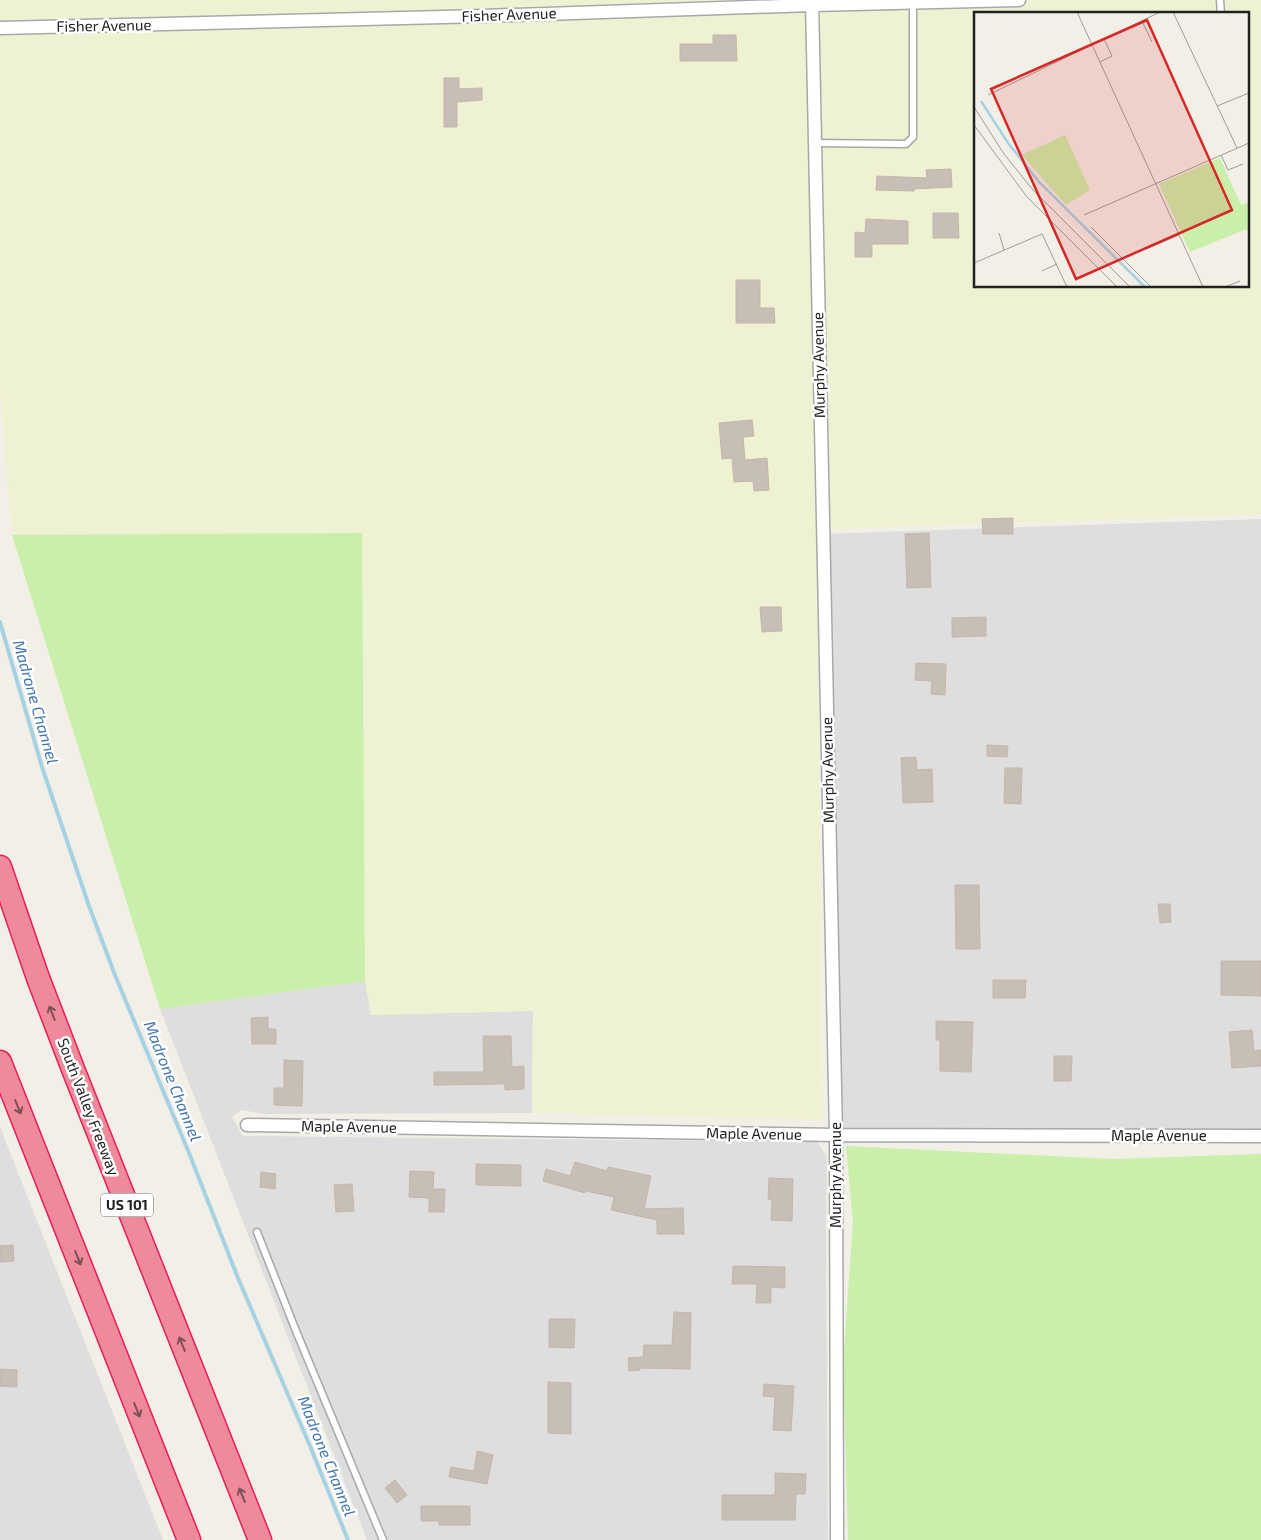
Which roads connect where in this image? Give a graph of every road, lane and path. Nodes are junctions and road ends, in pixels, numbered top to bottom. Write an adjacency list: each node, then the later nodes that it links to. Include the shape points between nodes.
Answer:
1 (1018, 0): 3 (street, Fisher Avenue)
2 (812, 2): 3 (street, Fisher Avenue); 4 (street, Fisher Avenue, via 483,16); 5 (street, Murphy Avenue)
3 (913, 2): 5 (lane, via 913,137 906,144)
4 (0, 28)
5 (814, 143): 9 (street, Murphy Avenue)
6 (0, 868): 13 (highway, South Valley Freeway / US 101, one-way to 6, via 73,1069)
7 (0, 1062): 12 (highway, one-way to 12)
8 (248, 1125): 9 (street, Maple Avenue)
9 (836, 1135): 10 (street, Maple Avenue); 15 (street, Murphy Avenue)
10 (1261, 1136)
11 (257, 1232): 14 (lane)
12 (189, 1540)
13 (260, 1540)
14 (383, 1540)
15 (837, 1540)

